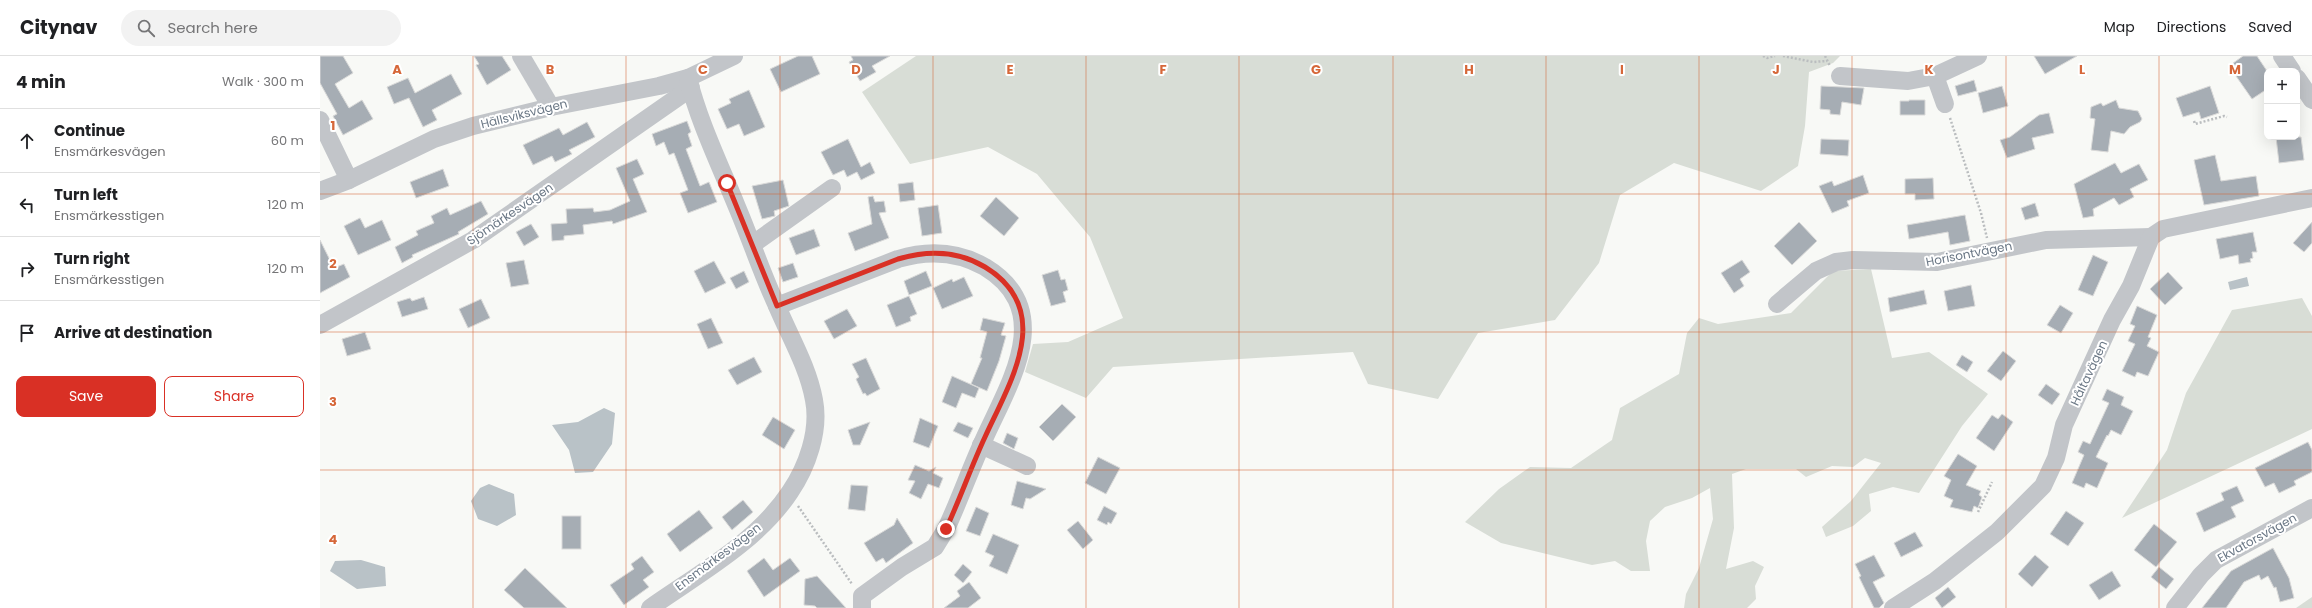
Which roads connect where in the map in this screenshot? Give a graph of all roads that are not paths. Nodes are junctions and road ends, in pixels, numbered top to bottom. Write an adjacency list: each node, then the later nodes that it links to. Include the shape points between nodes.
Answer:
1 (521, 56): 12 (street)
2 (734, 56): 9 (street, Hällsviksvägen)
3 (1978, 56): 7 (street)
4 (2282, 56): 5 (street)
5 (2290, 68)
6 (1840, 76): 7 (street, via 1908,81)
7 (1935, 76): 11 (street)
8 (2300, 82): 10 (street)
9 (690, 83): 12 (street, Hällsviksvägen, via 659,86); 19 (street, Ensmärkesvägen, via 708,136); 22 (street, Sjömärkesvägen, via 473,240)
10 (2312, 100)
11 (1945, 104)
12 (551, 107): 14 (street, Hällsviksvägen, via 473,126 434,139)
13 (320, 120): 14 (street)
14 (348, 180): 16 (street, Hällsviksvägen)
15 (832, 188): 19 (street)
16 (322, 192)
17 (2312, 198): 18 (street, via 2163,229)
18 (2152, 237): 20 (street, Horisontvägen, via 2046,240 1937,262 1836,262 1816,271); 28 (street, Håltavägen, via 2064,425 2056,458 2043,486 1997,532 1935,581)
19 (753, 244): 21 (street, Ensmärkesvägen)
20 (1777, 304)
21 (777, 306): 23 (street, via 918,253 946,253 968,258 988,269 1015,294 1023,330 1020,356 1014,373); 27 (street, Ensmärkesvägen, via 804,366 814,400 814,429 809,453 790,492 772,515 742,542)
22 (320, 325)
23 (981, 445): 24 (street); 26 (street, via 939,543)
24 (1027, 466)
25 (2312, 508): 29 (street, Ekvatorsvägen, via 2216,560 2200,575)
26 (862, 602)
27 (650, 608)
28 (1893, 608)
29 (2175, 608)

